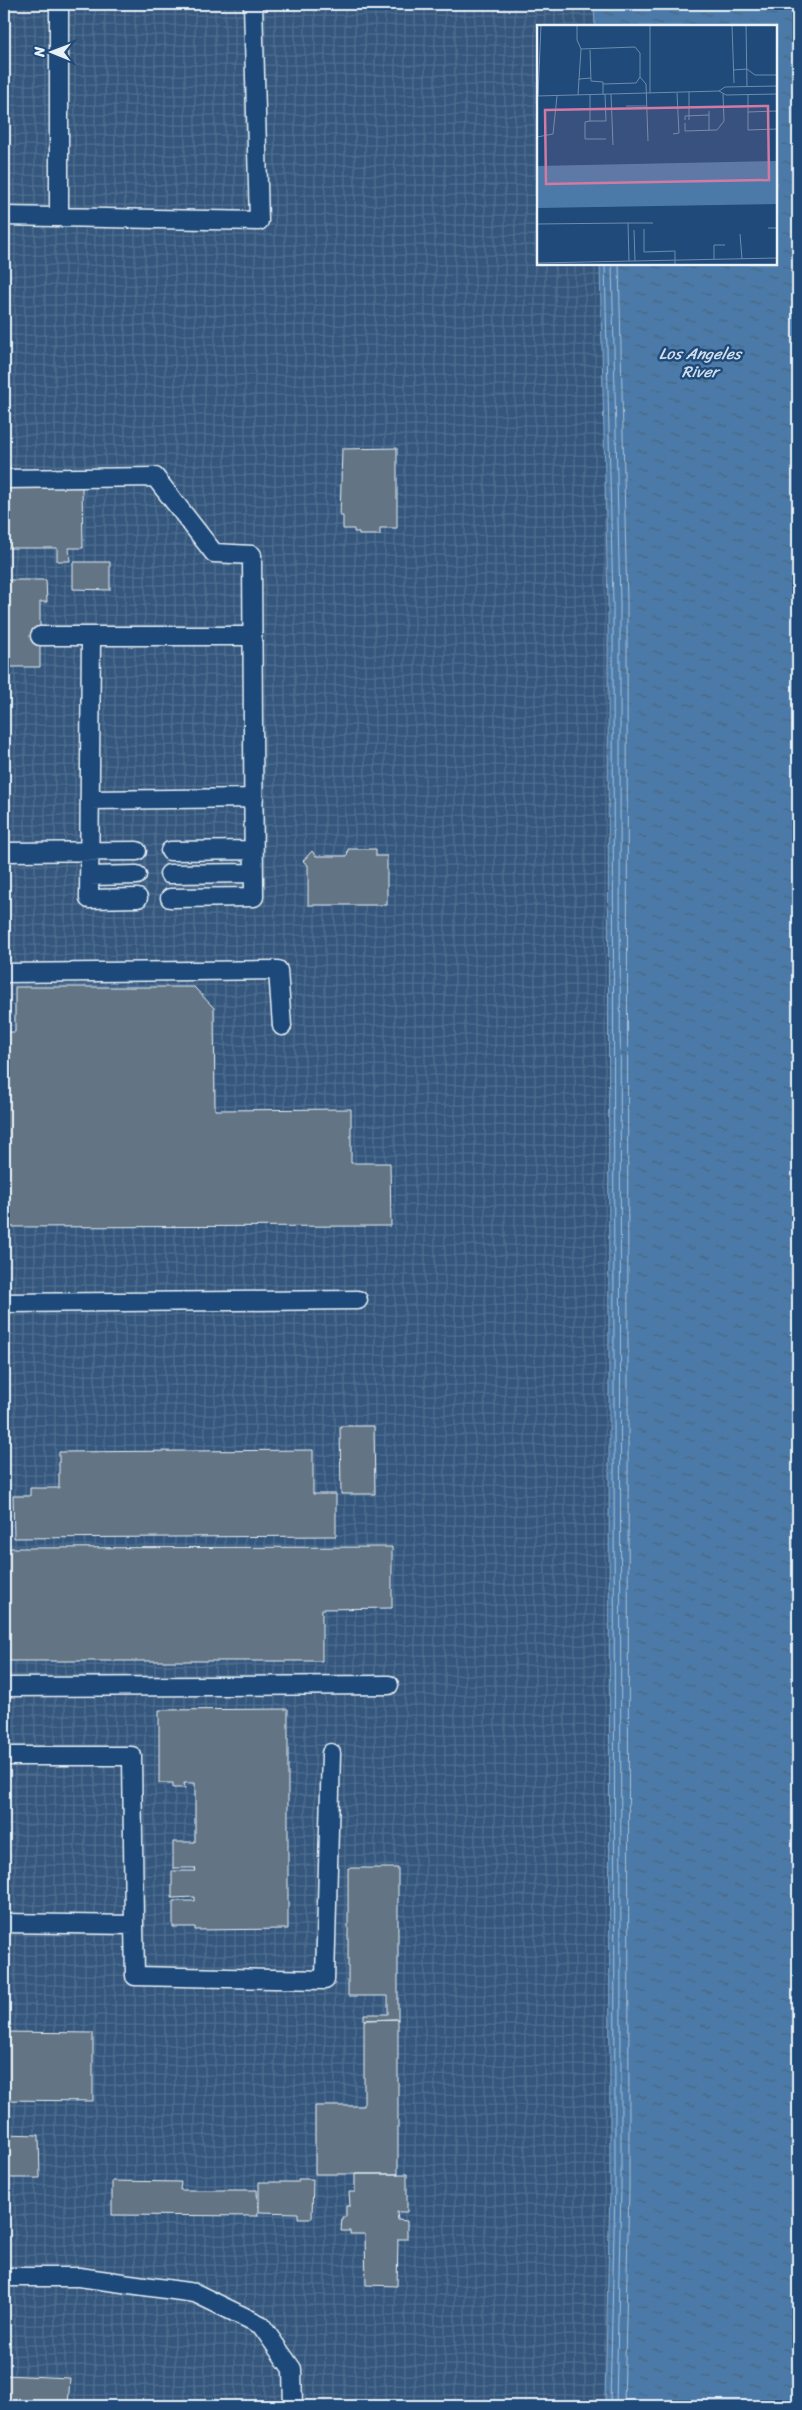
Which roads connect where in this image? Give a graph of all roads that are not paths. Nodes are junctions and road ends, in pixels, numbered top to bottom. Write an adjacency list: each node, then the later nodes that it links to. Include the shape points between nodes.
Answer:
1 (59, 4): 4 (lane)
2 (253, 4): 4 (lane, via 259,221)
3 (4, 216): 4 (lane)
4 (59, 217)
5 (4, 479): 8 (lane, via 154,477 214,553 252,555)
6 (40, 636): 7 (lane)
7 (91, 636): 8 (lane); 10 (lane)
8 (252, 636): 9 (lane)
9 (254, 798): 10 (lane); 11 (lane)
10 (90, 800): 15 (lane)
11 (253, 850): 13 (lane); 16 (lane)
12 (137, 851): 15 (lane)
13 (170, 851)
14 (4, 852): 15 (lane)
15 (89, 852): 19 (lane)
16 (253, 873): 17 (lane); 21 (lane, via 254,897)
17 (170, 874)
18 (137, 875): 19 (lane)
19 (89, 876): 20 (lane, via 89,900)
20 (138, 898)
21 (170, 898)
22 (4, 973): 23 (lane, via 278,970)
23 (282, 1026)
24 (358, 1300): 25 (lane)
25 (4, 1303)
26 (389, 1685): 27 (lane)
27 (4, 1686)
28 (331, 1753): 31 (lane, via 325,1980 135,1976)
29 (4, 1756): 31 (lane, via 132,1756)
30 (4, 1923): 31 (lane)
31 (134, 1925)
32 (4, 2277): 33 (lane, via 79,2277 195,2293 261,2325 292,2370)
33 (293, 2406)

